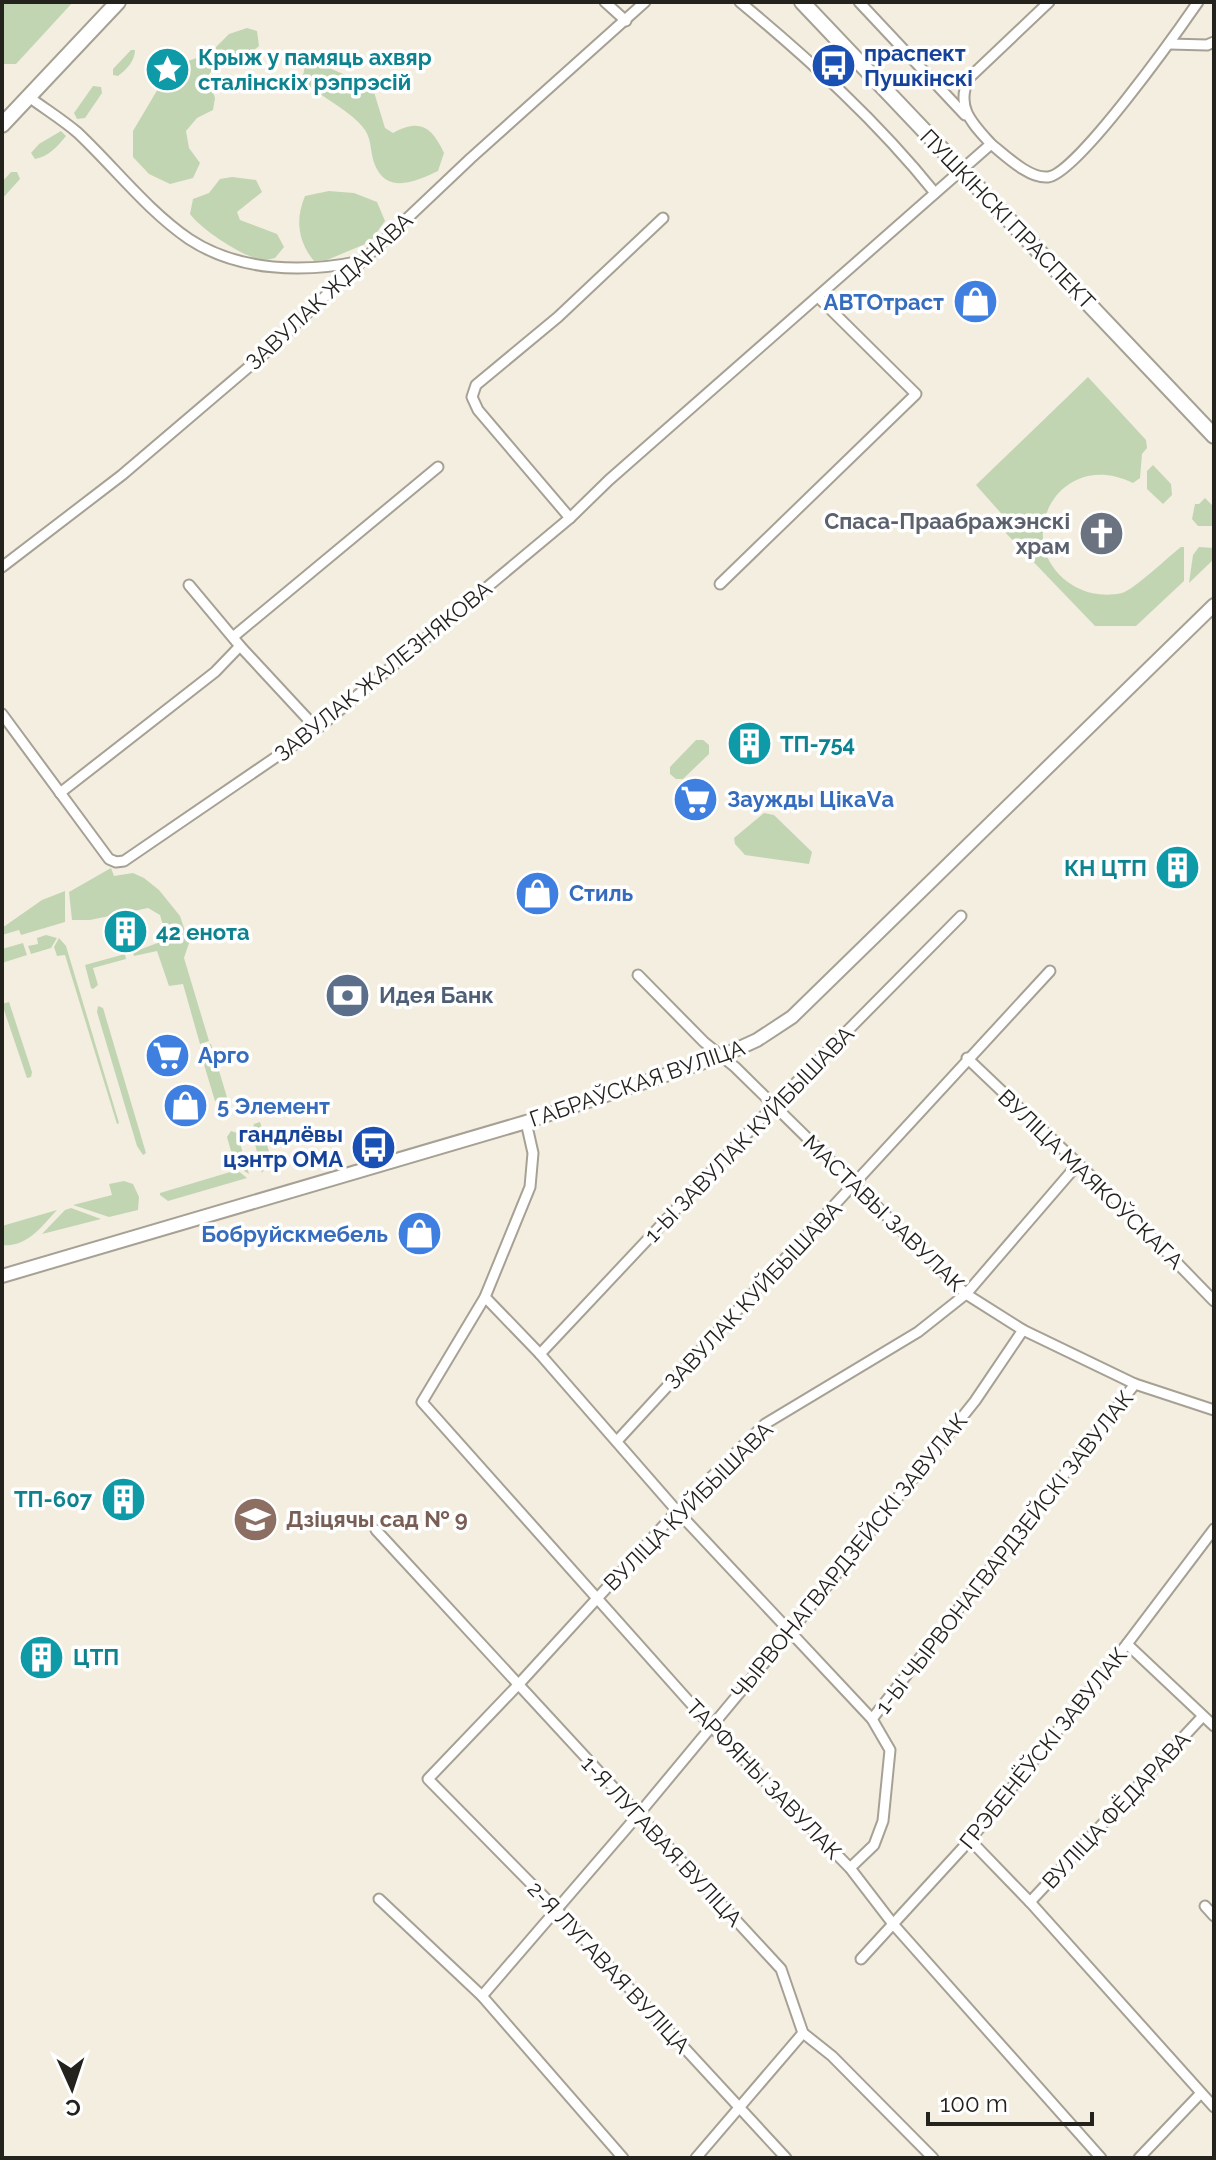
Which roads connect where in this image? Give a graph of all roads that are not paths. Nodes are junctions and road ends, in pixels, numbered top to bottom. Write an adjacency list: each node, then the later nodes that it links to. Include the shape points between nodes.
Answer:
1 (118, 2): 12 (main road)
2 (605, 2): 9 (street)
3 (645, 2): 9 (street, ЗАВУЛАК ЖДАНАВА)
4 (740, 2): 17 (street, via 799,51)
5 (802, 2): 16 (main road, ПУШКІНСКІ ПРАСПЕКТ)
6 (859, 2): 13 (street)
7 (1049, 2): 13 (street, via 969,78)
8 (1198, 2): 11 (street)
9 (626, 21): 19 (street, ЗАВУЛАК ЖДАНАВА)
10 (1214, 42): 11 (street)
11 (1169, 44): 15 (street, via 1104,127 1058,174 1046,178 1032,173)
12 (29, 97): 14 (main road); 19 (street, via 76,131 170,224 202,246 281,268)
13 (965, 115): 15 (street)
14 (2, 125)
15 (991, 144): 16 (street, ЗАВУЛАК ЖАЛЕЗНЯКОВА)
16 (961, 168): 17 (street, ЗАВУЛАК ЖАЛЕЗНЯКОВА); 21 (main road, ПУШКІНСКІ ПРАСПЕКТ)
17 (935, 193): 20 (street, ЗАВУЛАК ЖАЛЕЗНЯКОВА)
18 (663, 218): 23 (street, via 476,385 472,397)
19 (362, 261): 24 (street, ЗАВУЛАК ЖДАНАВА, via 264,354 122,475)
20 (818, 297): 23 (street, ЗАВУЛАК ЖАЛЕЗНЯКОВА); 25 (street, via 916,394)
21 (1214, 436)
22 (438, 467): 28 (street)
23 (570, 518): 31 (street, ЗАВУЛАК ЖАЛЕЗНЯКОВА)
24 (2, 567)
25 (720, 584)
26 (189, 585): 28 (street)
27 (1214, 605): 36 (main road, ГАБРАЎСКАЯ ВУЛІЦА, via 792,1017)
28 (233, 637): 29 (street)
29 (240, 646): 31 (street); 32 (street, via 215,672)
30 (2, 714): 32 (street)
31 (317, 729): 32 (street, ЗАВУЛАК ЖАЛЕЗНЯКОВА, via 124,861 109,859)
32 (60, 793)
33 (961, 916): 38 (street, 1-Ы ЗАВУЛАК КУЙБЫШАВА)
34 (1050, 971): 37 (street, ЗАВУЛАК КУЙБЫШАВА)
35 (638, 975): 36 (street, МАСТАВЫ ЗАВУЛАК)
36 (722, 1056): 38 (street, МАСТАВЫ ЗАВУЛАК); 39 (main road, ГАБРАЎСКАЯ ВУЛІЦА)
37 (967, 1058): 40 (street, ВУЛІЦА МАЯКОЎСКАГА); 41 (street, ЗАВУЛАК КУЙБЫШАВА)
38 (774, 1105): 41 (street, МАСТАВЫ ЗАВУЛАК); 47 (street, 1-Ы ЗАВУЛАК КУЙБЫШАВА)
39 (526, 1122): 42 (main road, ГАБРАЎСКАЯ ВУЛІЦА); 44 (street, via 533,1153 530,1187)
40 (1077, 1165): 43 (street, ВУЛІЦА КУЙБЫШАВА); 45 (street, ВУЛІЦА МАЯКОЎСКАГА)
41 (854, 1185): 43 (street, МАСТАВЫ ЗАВУЛАК); 50 (street, ЗАВУЛАК КУЙБЫШАВА)
42 (2, 1276)
43 (966, 1294): 46 (street, МАСТАВЫ ЗАВУЛАК); 51 (street, ВУЛІЦА КУЙБЫШАВА, via 918,1332 765,1424)
44 (485, 1297): 47 (street); 54 (street, ТАРФЯНЫ ЗАВУЛАК, via 422,1402)
45 (1214, 1301)
46 (1023, 1330): 48 (street, МАСТАВЫ ЗАВУЛАК); 55 (street, ЧЫРВОНАГВАРДЗЕЙСКІ ЗАВУЛАК, via 965,1414)
47 (540, 1354): 50 (street)
48 (1135, 1384): 49 (street, МАСТАВЫ ЗАВУЛАК); 59 (street, 1-Ы ЧЫРВОНАГВАРДЗЕЙСКІ ЗАВУЛАК)
49 (1214, 1410)
50 (617, 1441): 51 (street)
51 (677, 1511): 54 (street, ВУЛІЦА КУЙБЫШАВА); 55 (street)
52 (1214, 1529): 56 (street, ГРЭБЕНЁЎСКІ ЗАВУЛАК)
53 (376, 1530): 57 (street, 1-Я ЛУГАВАЯ ВУЛІЦА)
54 (597, 1598): 57 (street, ВУЛІЦА КУЙБЫШАВА); 60 (street, ТАРФЯНЫ ЗАВУЛАК)
55 (790, 1632): 59 (street); 60 (street, ЧЫРВОНАГВАРДЗЕЙСКІ ЗАВУЛАК)
56 (1127, 1644): 58 (street); 64 (street, ГРЭБЕНЁЎСКІ ЗАВУЛАК)
57 (518, 1685): 62 (street, ВУЛІЦА КУЙБЫШАВА); 63 (street, 1-Я ЛУГАВАЯ ВУЛІЦА)
58 (1202, 1717): 61 (street); 67 (street, ВУЛІЦА ФЁДАРАВА)
59 (872, 1719): 65 (street, via 890,1750 883,1821 874,1845)
60 (710, 1725): 63 (street, ЧЫРВОНАГВАРДЗЕЙСКІ ЗАВУЛАК); 65 (street, ТАРФЯНЫ ЗАВУЛАК)
61 (1214, 1726)
62 (428, 1779): 69 (street, 2-Я ЛУГАВАЯ ВУЛІЦА)
63 (638, 1815): 69 (street, ЧЫРВОНАГВАРДЗЕЙСКІ ЗАВУЛАК); 74 (street, 1-Я ЛУГАВАЯ ВУЛІЦА, via 781,1969)
64 (970, 1840): 67 (street); 71 (street, ГРЭБЕНЁЎСКІ ЗАВУЛАК)
65 (850, 1868): 71 (street, ТАРФЯНЫ ЗАВУЛАК)
66 (379, 1899): 73 (street)
67 (1030, 1902): 75 (street)
68 (1205, 1906): 70 (street)
69 (557, 1910): 73 (street, ЧЫРВОНАГВАРДЗЕЙСКІ ЗАВУЛАК); 77 (street, 2-Я ЛУГАВАЯ ВУЛІЦА)
70 (1214, 1916)
71 (893, 1924): 72 (street, ГРЭБЕНЁЎСКІ ЗАВУЛАК); 82 (street, ТАРФЯНЫ ЗАВУЛАК)
72 (861, 1959)
73 (482, 1996): 78 (street)
74 (803, 2033): 77 (street); 81 (street)
75 (1201, 2093): 76 (street); 83 (street)
76 (1214, 2106)
77 (739, 2107): 79 (street); 80 (street, 2-Я ЛУГАВАЯ ВУЛІЦА)
78 (623, 2158)
79 (696, 2158)
80 (786, 2158)
81 (933, 2158)
82 (1101, 2158)
83 (1139, 2158)

